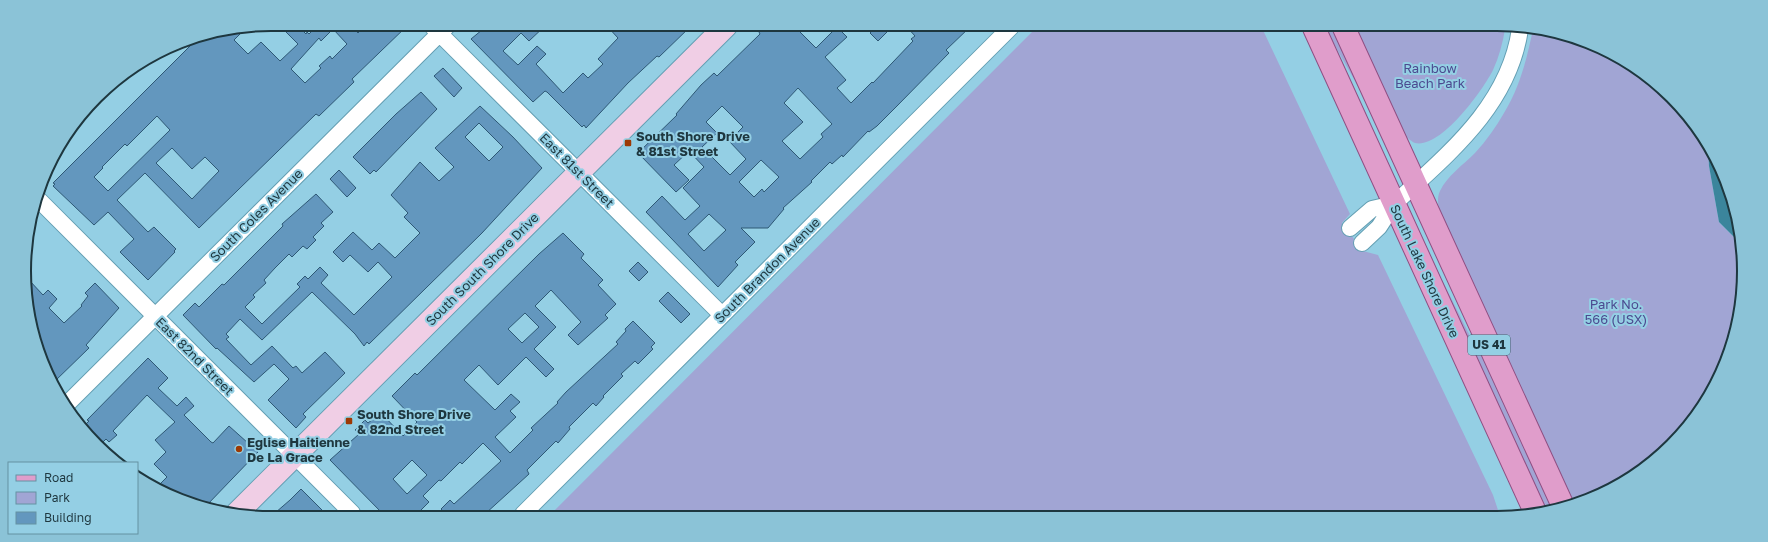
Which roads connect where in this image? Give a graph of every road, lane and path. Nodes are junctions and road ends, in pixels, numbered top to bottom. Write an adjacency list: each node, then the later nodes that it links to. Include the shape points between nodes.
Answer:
1 (436, 31): 15 (street, South Coles Avenue)
2 (444, 31): 8 (street, East 81st Street)
3 (721, 31): 8 (street, South South Shore Drive)
4 (1001, 31): 14 (street, South Brandon Avenue)
5 (1315, 31): 11 (main road, South Lake Shore Drive / US 41)
6 (1345, 31): 9 (main road, South Lake Shore Drive / US 41)
7 (1519, 32): 9 (street, via 1513,61 1495,99 1463,139)
8 (580, 172): 14 (street, East 81st Street); 17 (street, South South Shore Drive)
9 (1416, 184): 11 (street); 18 (main road, South Lake Shore Drive / US 41)
10 (41, 203): 15 (street, East 82nd Street)
11 (1394, 204): 12 (street, via 1372,209); 13 (street, via 1379,227); 19 (main road, South Lake Shore Drive / US 41)
12 (1350, 228)
13 (1362, 243)
14 (722, 315): 22 (street, South Brandon Avenue)
15 (155, 316): 16 (street, South Coles Avenue); 17 (street, East 82nd Street)
16 (69, 402)
17 (295, 456): 20 (street, South South Shore Drive); 21 (street, East 82nd Street)
18 (1561, 502)
19 (1533, 508)
20 (241, 509)
21 (349, 511)
22 (526, 511)

